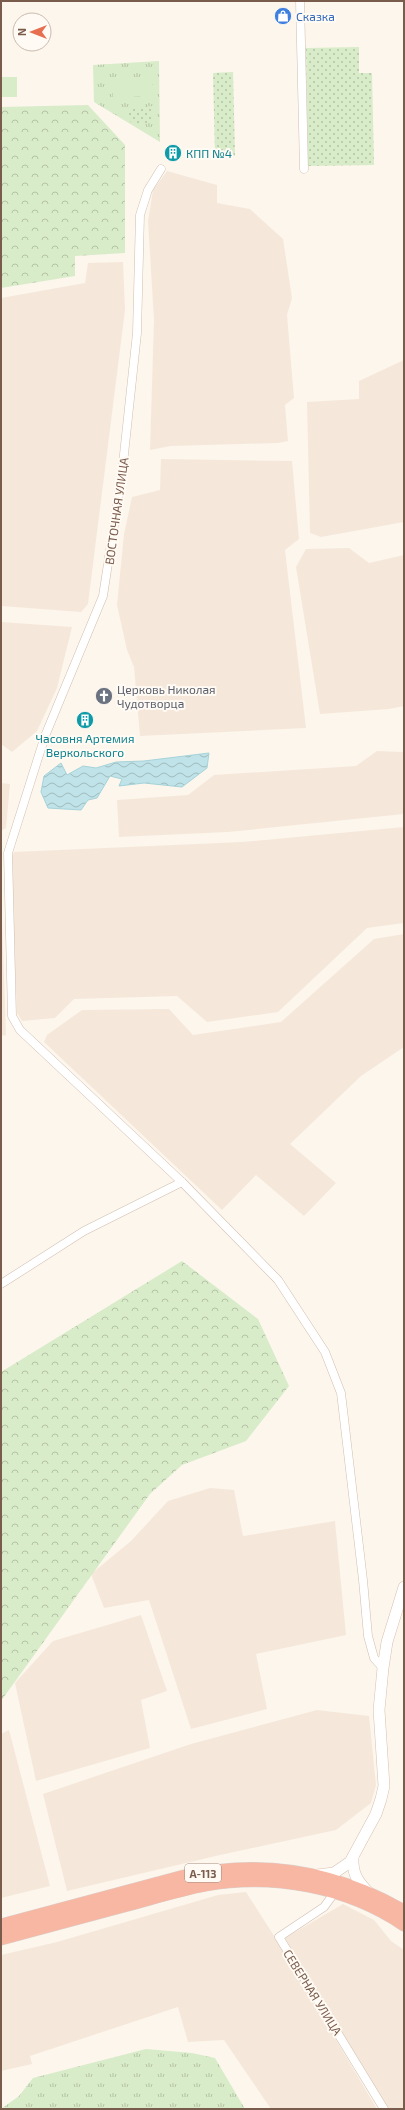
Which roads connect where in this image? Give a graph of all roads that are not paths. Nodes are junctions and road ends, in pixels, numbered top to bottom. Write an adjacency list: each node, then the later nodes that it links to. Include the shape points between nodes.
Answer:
1 (300, 1): 3 (street)
2 (161, 169): 4 (street, ВОСТОЧНАЯ УЛИЦА, via 148,190 140,215 137,333 122,473 103,596 45,736 8,853 12,1016 20,1030)
3 (304, 169)
4 (182, 1182): 5 (street, via 84,1231); 7 (street, ВОСТОЧНАЯ УЛИЦА, via 278,1280 325,1352 340,1394 363,1573 368,1636 374,1658)
5 (1, 1284)
6 (404, 1587): 7 (street, via 387,1642)
7 (383, 1668): 8 (street, via 379,1710 384,1786 376,1814)
8 (353, 1857): 9 (street, via 334,1873); 11 (street, via 355,1877)
9 (314, 1875): 11 (highway, А-113); 14 (highway, А-113, via 256,1869 208,1872)
10 (335, 1892): 13 (highway, А-113, via 380,1910); 15 (highway, А-113, via 273,1881 236,1880 207,1884); 16 (street, СЕВЕРНАЯ УЛИЦА, via 324,1907 279,1937)
11 (370, 1894): 12 (highway, А-113)
12 (404, 1912)
13 (404, 1924)
14 (1, 1926)
15 (1, 1938)
16 (384, 2109)

